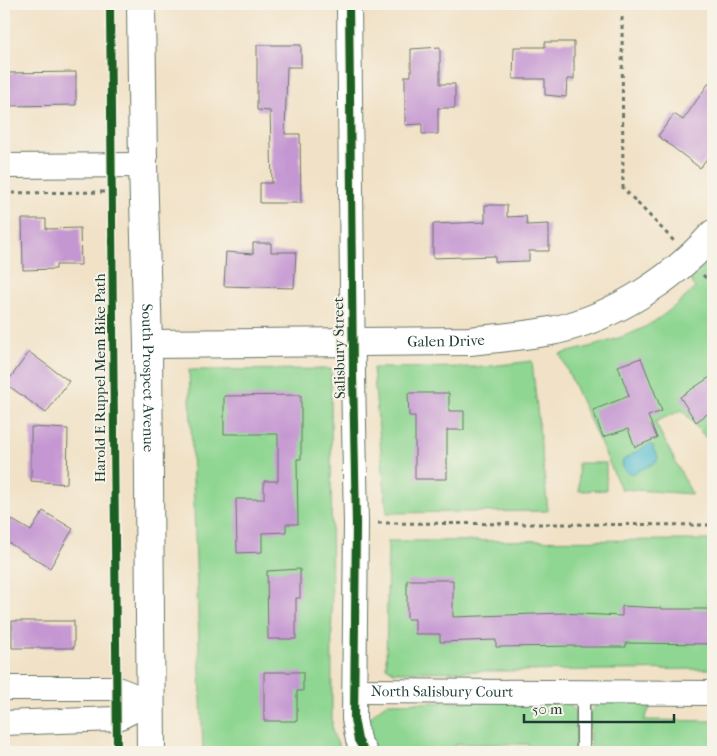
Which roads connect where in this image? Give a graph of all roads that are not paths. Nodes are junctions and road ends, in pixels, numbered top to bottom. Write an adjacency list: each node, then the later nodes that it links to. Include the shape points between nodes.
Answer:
1 (141, 4): 3 (main road, South Prospect Avenue)
2 (349, 4): 6 (street, Salisbury Street)
3 (143, 165): 4 (street); 7 (main road, South Prospect Avenue)
4 (4, 166)
5 (713, 234): 6 (main road, Galen Drive, via 653,287 596,316 558,329 519,337 469,341)
6 (352, 341): 7 (main road, Galen Drive); 9 (street, Salisbury Street)
7 (148, 344): 12 (main road, South Prospect Avenue)
8 (4, 688): 12 (street, via 115,688)
9 (356, 691): 10 (street, North Salisbury Court); 16 (street, North Salisbury Court, via 354,718 358,740)
10 (583, 693): 11 (street, North Salisbury Court); 17 (lane)
11 (713, 693)
12 (150, 702): 14 (street, via 116,719); 15 (main road, South Prospect Avenue)
13 (4, 715): 14 (street)
14 (4, 722)
15 (151, 752)
16 (365, 752)
17 (583, 752)

